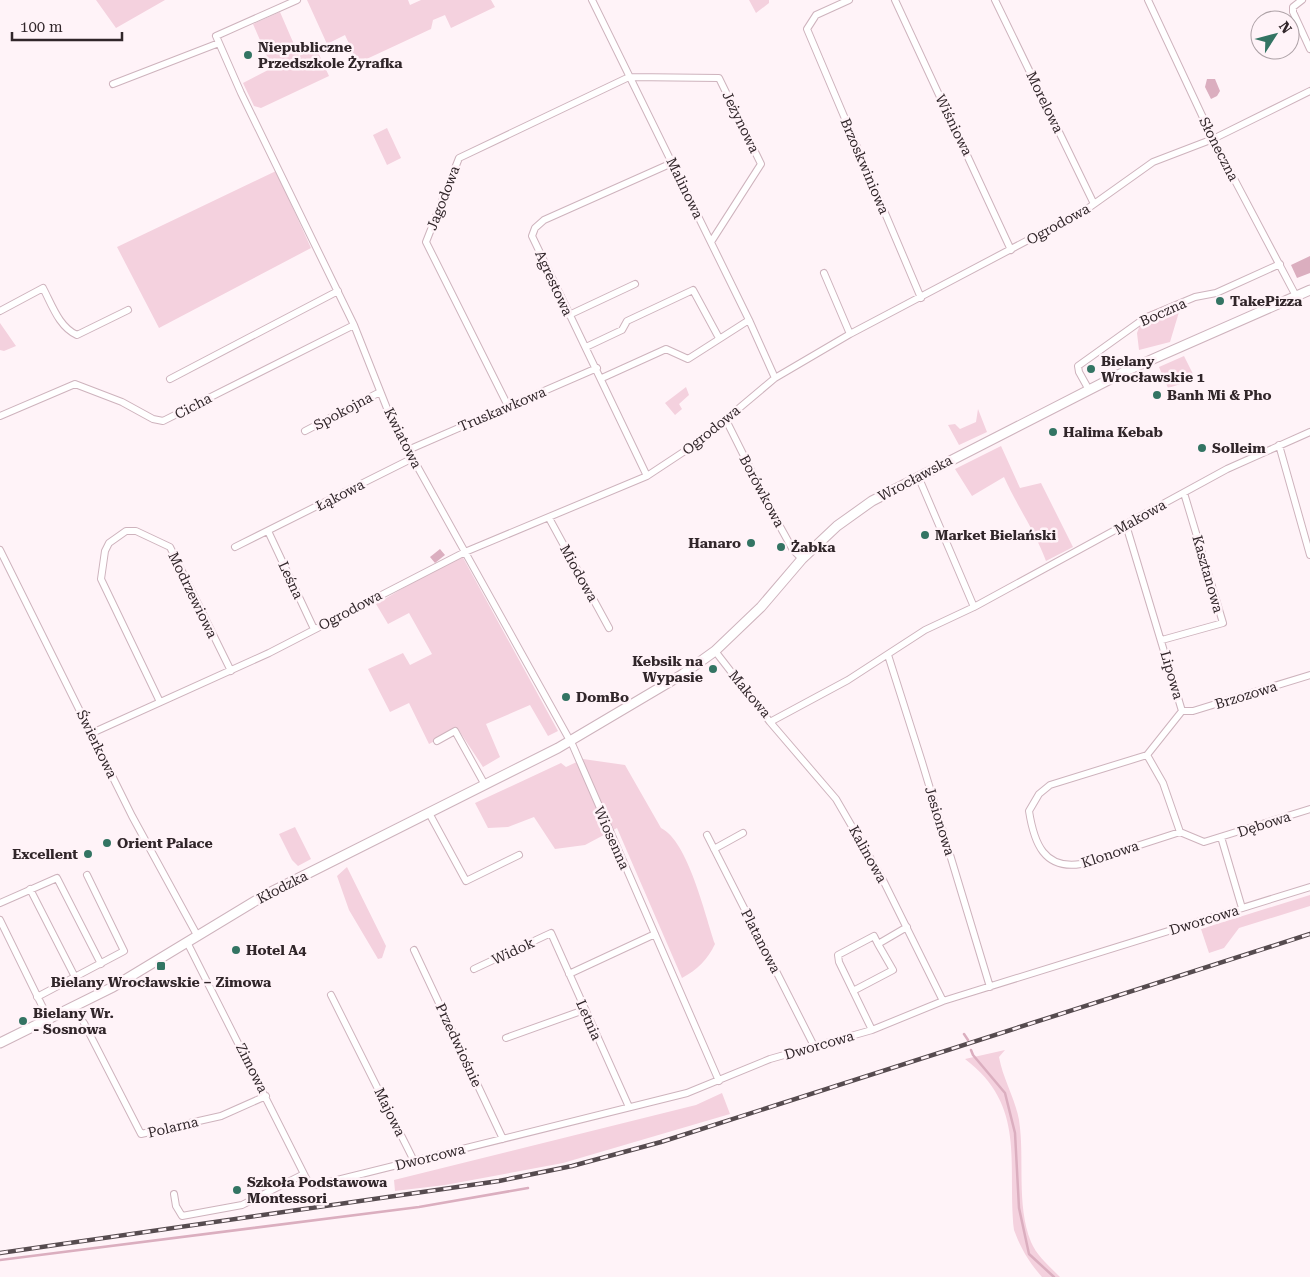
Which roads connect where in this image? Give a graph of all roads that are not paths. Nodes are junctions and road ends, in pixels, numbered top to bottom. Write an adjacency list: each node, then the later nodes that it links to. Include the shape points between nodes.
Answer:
1 (297, 0): 8 (street)
2 (592, 0): 10 (street, Malinowa)
3 (848, 0): 24 (street, Brzoskwiniowa, via 816,15 809,25 809,36)
4 (895, 0): 17 (street, Wiśniowa)
5 (996, 0): 15 (street, Morelowa)
6 (1148, 0): 13 (street, Słoneczna)
7 (1302, 0): 9 (street, via 1293,7 1293,12)
8 (218, 39): 11 (street); 21 (street, Kwiatowa)
9 (1310, 49)
10 (629, 77): 14 (street, Malinowa); 16 (street, Jeżynowa, via 719,78 761,164); 39 (street, Jagodowa, via 458,158 426,242)
11 (113, 84)
12 (1310, 91): 13 (street, Ogrodowa)
13 (1213, 140): 15 (street, Ogrodowa, via 1153,162); 18 (street, Słoneczna)
14 (672, 162): 16 (street, Malinowa); 27 (street, Agrestowa, via 544,220 535,228 532,236)
15 (1094, 204): 17 (street, Ogrodowa)
16 (711, 242): 28 (street, Malinowa)
17 (1011, 250): 24 (street, Ogrodowa)
18 (1280, 264): 23 (street, Słoneczna); 37 (street, Boczna, via 1131,326 1078,366)
19 (824, 273): 30 (street)
20 (635, 284): 27 (street)
21 (338, 290): 29 (street, Kwiatowa); 36 (street)
22 (1310, 290): 23 (main road, Wrocławska)
23 (1296, 296): 37 (main road, Wrocławska)
24 (920, 298): 30 (street, Ogrodowa)
25 (128, 310): 26 (street, via 77,335 59,318 43,288)
26 (0, 311)
27 (569, 315): 32 (street, Agrestowa)
28 (749, 320): 31 (street); 35 (street, Malinowa)
29 (354, 325): 38 (street, Kwiatowa); 40 (street, Cicha, via 163,421 75,384)
30 (850, 334): 35 (street, Ogrodowa)
31 (720, 338): 32 (street, via 694,290 627,321 622,330); 34 (street, via 688,358 666,349)
32 (586, 348): 33 (street, Agrestowa)
33 (597, 368): 34 (street, Agrestowa); 39 (street, Truskawkowa)
34 (602, 378): 47 (street, Agrestowa)
35 (774, 378): 41 (street, Ogrodowa)
36 (170, 379)
37 (1089, 390): 48 (main road, Wrocławska)
38 (380, 392): 42 (street, Spokojna); 45 (street, Kwiatowa)
39 (508, 406): 45 (street, Truskawkowa)
40 (0, 416)
41 (726, 420): 47 (street, Ogrodowa); 57 (street, Borówkowa, via 793,550)
42 (305, 431)
43 (1310, 432): 44 (street, Makowa)
44 (1280, 444): 49 (street, Makowa); 56 (street)
45 (408, 450): 46 (street, Kwiatowa)
46 (413, 458): 52 (street, Łąkowa); 55 (street, Kwiatowa)
47 (647, 476): 50 (street, Ogrodowa)
48 (918, 476): 57 (main road, Wrocławska, via 856,511); 58 (street)
49 (1184, 493): 51 (street, Makowa); 61 (street, Kasztanowa, via 1223,623)
50 (549, 518): 55 (street, Ogrodowa); 59 (street, Miodowa)
51 (1126, 525): 58 (street, Makowa); 61 (street, Lipowa)
52 (268, 531): 53 (street, Łąkowa); 60 (street, Leśna)
53 (235, 547)
54 (0, 550): 69 (street, Świerkowa)
55 (465, 552): 60 (street, Ogrodowa); 71 (street, Kwiatowa)
56 (1310, 555)
57 (802, 559): 62 (main road, Wrocławska, via 761,607)
58 (974, 607): 63 (street, Makowa, via 917,635)
59 (609, 628)
60 (314, 629): 64 (street, Ogrodowa)
61 (1162, 640): 67 (street, Lipowa)
62 (716, 651): 68 (street, Makowa); 71 (main road, Wrocławska, via 676,679)
63 (888, 655): 68 (street, Makowa); 99 (street, Jesionowa)
64 (231, 671): 66 (street, Ogrodowa); 66 (street, Modrzewiowa, via 170,547 136,531 126,532 109,544 105,551 101,579)
65 (1310, 675): 67 (street, Brzozowa, via 1193,711)
66 (160, 702): 69 (street, Ogrodowa)
67 (1182, 710): 72 (street, Lipowa)
68 (770, 722): 88 (street, Kalinowa, via 836,799)
69 (92, 733): 91 (street, Świerkowa, via 132,816)
70 (437, 741): 73 (street, via 455,731)
71 (570, 741): 73 (main road, Kłodzka); 90 (street, Wiosenna)
72 (1147, 755): 76 (street, via 1163,783); 76 (street, Klonowa, via 1044,789 1029,811 1039,847 1046,857 1069,866)
73 (485, 785): 75 (main road, Kłodzka)
74 (1310, 809): 79 (street, Dębowa)
75 (429, 813): 81 (street, via 466,881); 91 (main road, Kłodzka, via 265,895)
76 (1180, 832): 79 (street, via 1204,842)
77 (743, 833): 80 (street)
78 (707, 835): 80 (street, Platanowa)
79 (1219, 838): 86 (street)
80 (714, 848): 110 (street, Platanowa)
81 (519, 855)
82 (86, 876): 95 (street, via 124,951)
83 (1310, 887): 86 (street, Dworcowa)
84 (30, 889): 85 (street); 95 (street, via 58,878); 98 (street)
85 (0, 903)
86 (1242, 908): 99 (street, Dworcowa)
87 (0, 920): 102 (street)
88 (907, 928): 93 (street); 103 (street, Kalinowa)
89 (551, 933): 96 (street, Widok); 97 (street, Letnia)
90 (655, 934): 97 (street); 111 (street, Wiosenna)
91 (197, 935): 92 (main road, Kłodzka)
92 (187, 942): 105 (main road, Kłodzka, via 113,987); 112 (street, Zimowa)
93 (878, 944): 100 (street, via 892,970); 100 (street, via 874,936 838,956)
94 (414, 950): 114 (street, Przedwiośnie)
95 (101, 964): 98 (street)
96 (474, 969)
97 (569, 974): 104 (street, Letnia)
98 (74, 977): 102 (street)
99 (990, 987): 103 (street, Dworcowa)
100 (854, 991): 107 (street)
101 (332, 995): 115 (street, Majowa)
102 (37, 997): 105 (street)
103 (943, 1001): 107 (street, Dworcowa)
104 (584, 1010): 108 (street); 113 (street, Letnia)
105 (49, 1020): 109 (main road, Kłodzka)
106 (84, 1023): 112 (street, Polarna, via 141,1134 221,1116)
107 (872, 1030): 110 (street, Dworcowa)
108 (506, 1038)
109 (0, 1044)
110 (814, 1046): 111 (street, Dworcowa, via 770,1059)
111 (719, 1081): 113 (street, Dworcowa)
112 (266, 1096): 116 (street, Zimowa)
113 (629, 1108): 114 (street, Dworcowa)
114 (503, 1139): 115 (street, Dworcowa)
115 (414, 1161): 116 (street, Dworcowa, via 322,1185 311,1185)
116 (304, 1174): 117 (street, via 242,1205 182,1216)
117 (174, 1194)

